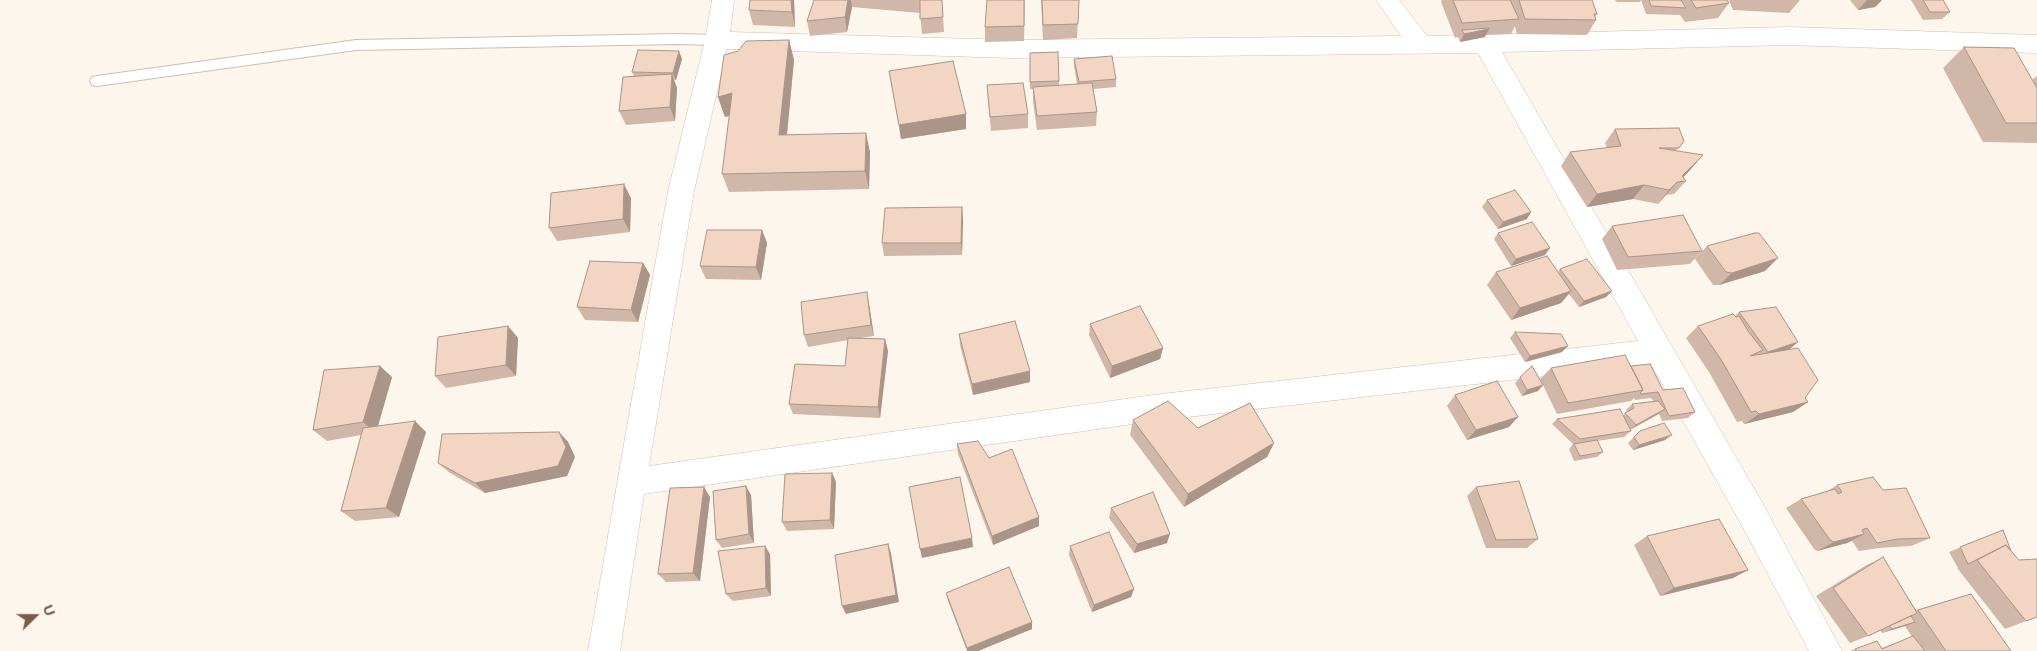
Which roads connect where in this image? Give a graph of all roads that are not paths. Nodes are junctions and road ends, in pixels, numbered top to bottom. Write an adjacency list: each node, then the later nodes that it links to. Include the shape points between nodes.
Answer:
1 (723, 0): 3 (street)
2 (1387, 0): 4 (street)
3 (717, 40): 4 (street, via 1011,49); 7 (lane, via 356,45); 9 (street, via 681,191)
4 (1420, 44): 5 (street)
5 (1485, 44): 6 (street, via 1789,36); 8 (street)
6 (2037, 44)
7 (97, 81)
8 (1658, 351): 9 (street, via 1161,407); 11 (street)
9 (631, 482): 10 (street)
10 (604, 651)
11 (1826, 651)

